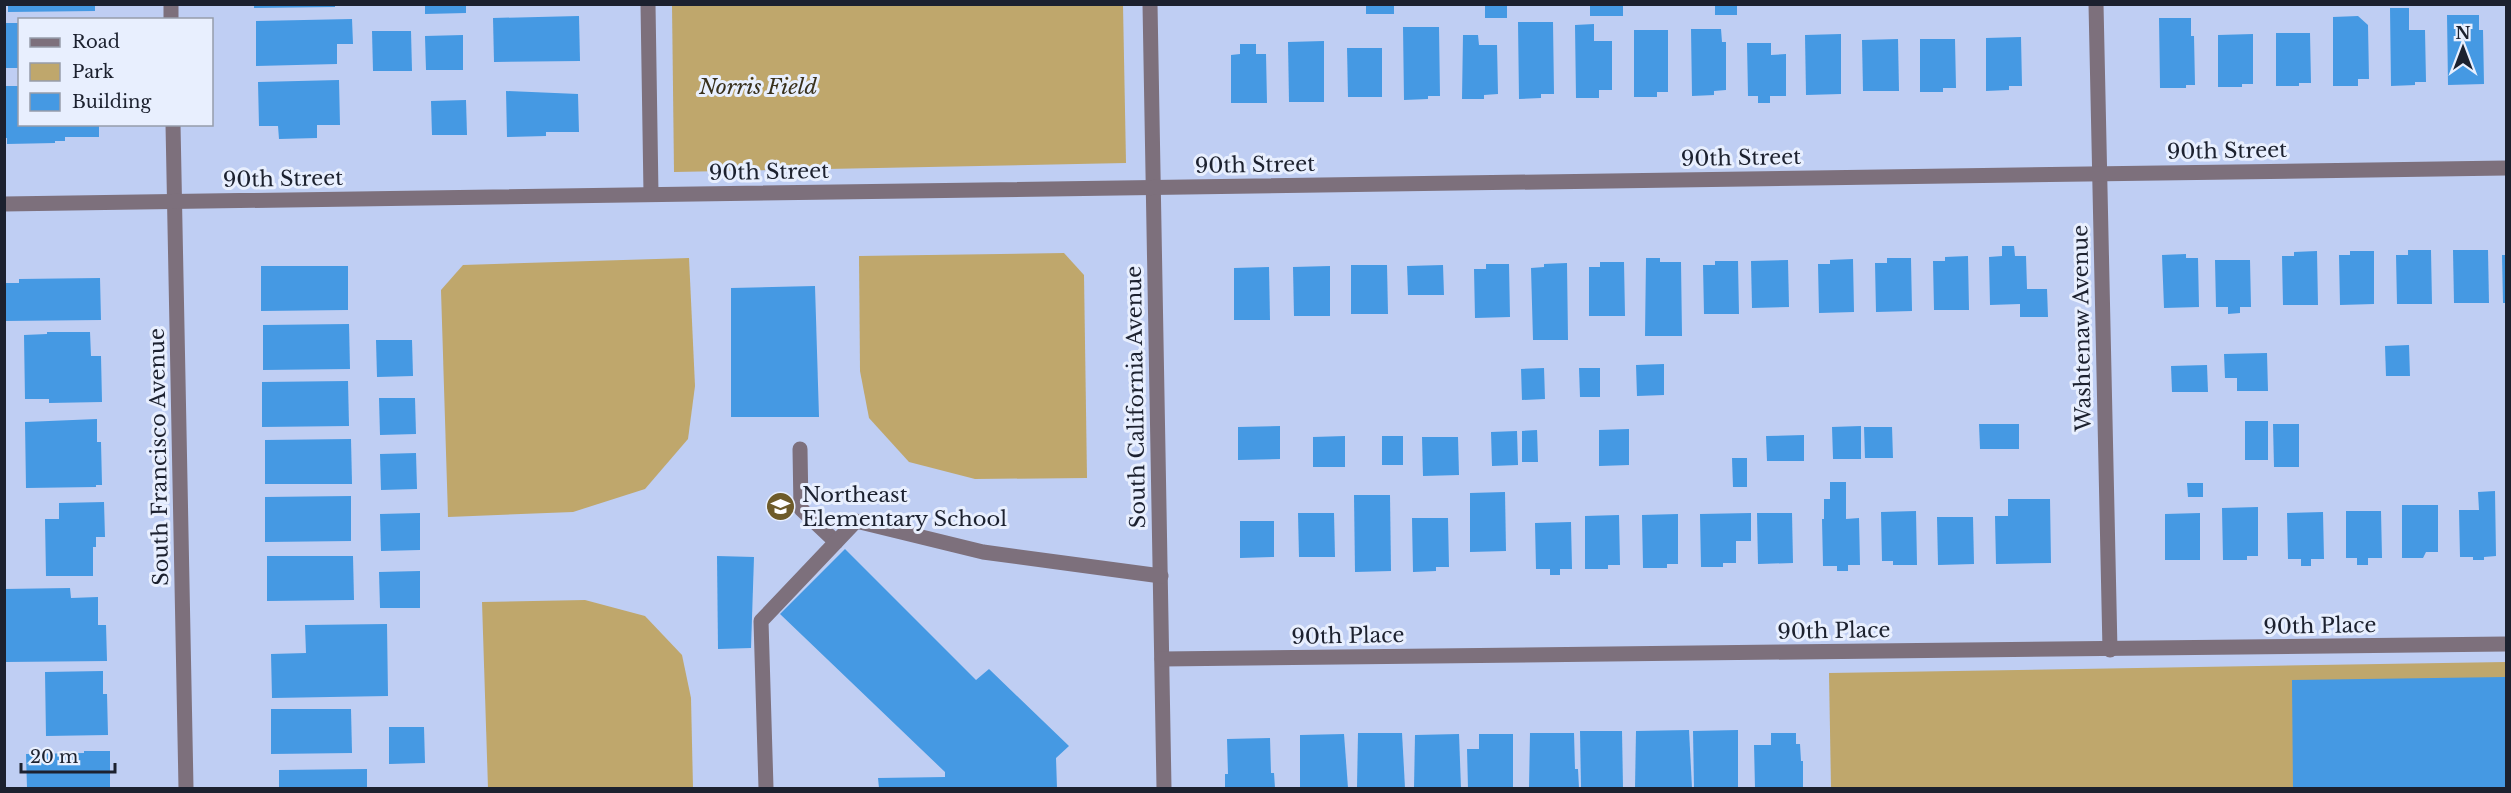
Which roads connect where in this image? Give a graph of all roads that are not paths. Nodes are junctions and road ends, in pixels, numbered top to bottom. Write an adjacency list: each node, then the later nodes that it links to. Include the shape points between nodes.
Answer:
1 (648, 4): 8 (street)
2 (1150, 4): 7 (street, South California Avenue)
3 (2096, 4): 6 (street, Washtenaw Avenue)
4 (173, 126): 9 (street, South Francisco Avenue)
5 (2506, 168): 6 (street, 90th Street)
6 (2100, 173): 7 (street, 90th Street); 15 (street, Washtenaw Avenue)
7 (1153, 188): 8 (street, 90th Street); 13 (street, South California Avenue)
8 (651, 194): 9 (street, 90th Street)
9 (175, 201): 10 (street, 90th Street); 17 (street, South Francisco Avenue)
10 (4, 204)
11 (800, 449): 12 (street, via 801,509)
12 (836, 542): 13 (street, via 856,521 983,552); 18 (street, via 761,621)
13 (1161, 576): 16 (street, South California Avenue)
14 (2506, 644): 15 (street, 90th Place)
15 (2110, 650): 16 (street, 90th Place)
16 (1162, 659): 19 (street, South California Avenue)
17 (186, 789)
18 (766, 789)
19 (1164, 789)

